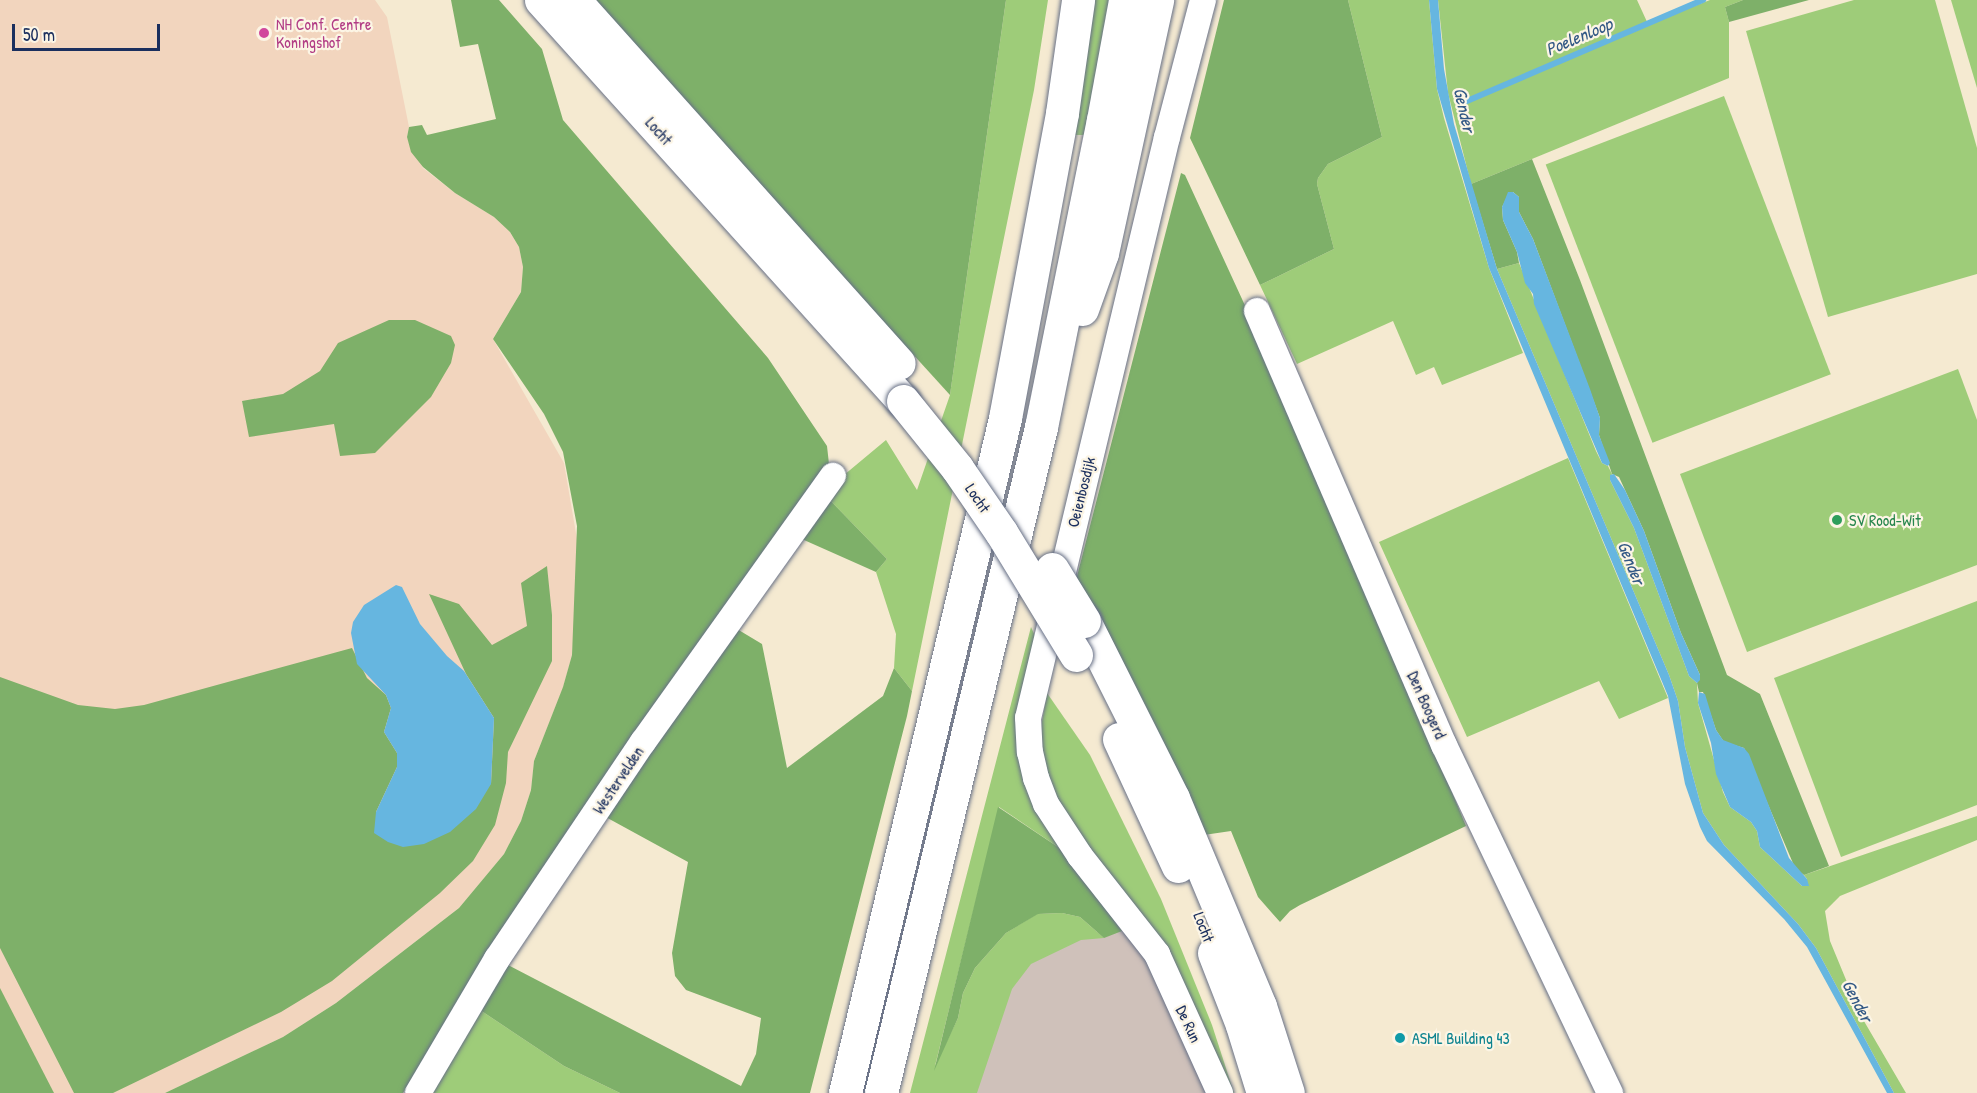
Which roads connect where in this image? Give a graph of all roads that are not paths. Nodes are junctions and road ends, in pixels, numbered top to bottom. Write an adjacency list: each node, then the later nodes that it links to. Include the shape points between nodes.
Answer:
1 (541, 0): 8 (main road, Locht)
2 (574, 0): 8 (main road, Locht)
3 (1078, 0): 13 (main road, via 1062,113 1005,418)
4 (1125, 0): 9 (main road)
5 (1157, 0): 9 (main road, via 1102,253)
6 (1203, 0): 11 (street, Oeienbosdijk, via 1164,147 1028,718 1034,770 1046,804 1080,856)
7 (1257, 311): 18 (street, Den Boogerd, via 1444,745)
8 (911, 394): 16 (main road, Locht, bridge, via 1001,532 1098,696 1187,885 1242,1025); 17 (main road, Locht, bridge, via 964,441 1084,621 1173,798 1260,1006)
9 (1041, 427): 14 (main road)
10 (832, 476): 12 (street, Westervelden, via 643,742 510,939)
11 (1157, 954): 15 (street, De Run)
12 (418, 1093)
13 (845, 1093)
14 (881, 1093)
15 (1221, 1093)
16 (1263, 1093)
17 (1288, 1093)
18 (1610, 1093)

